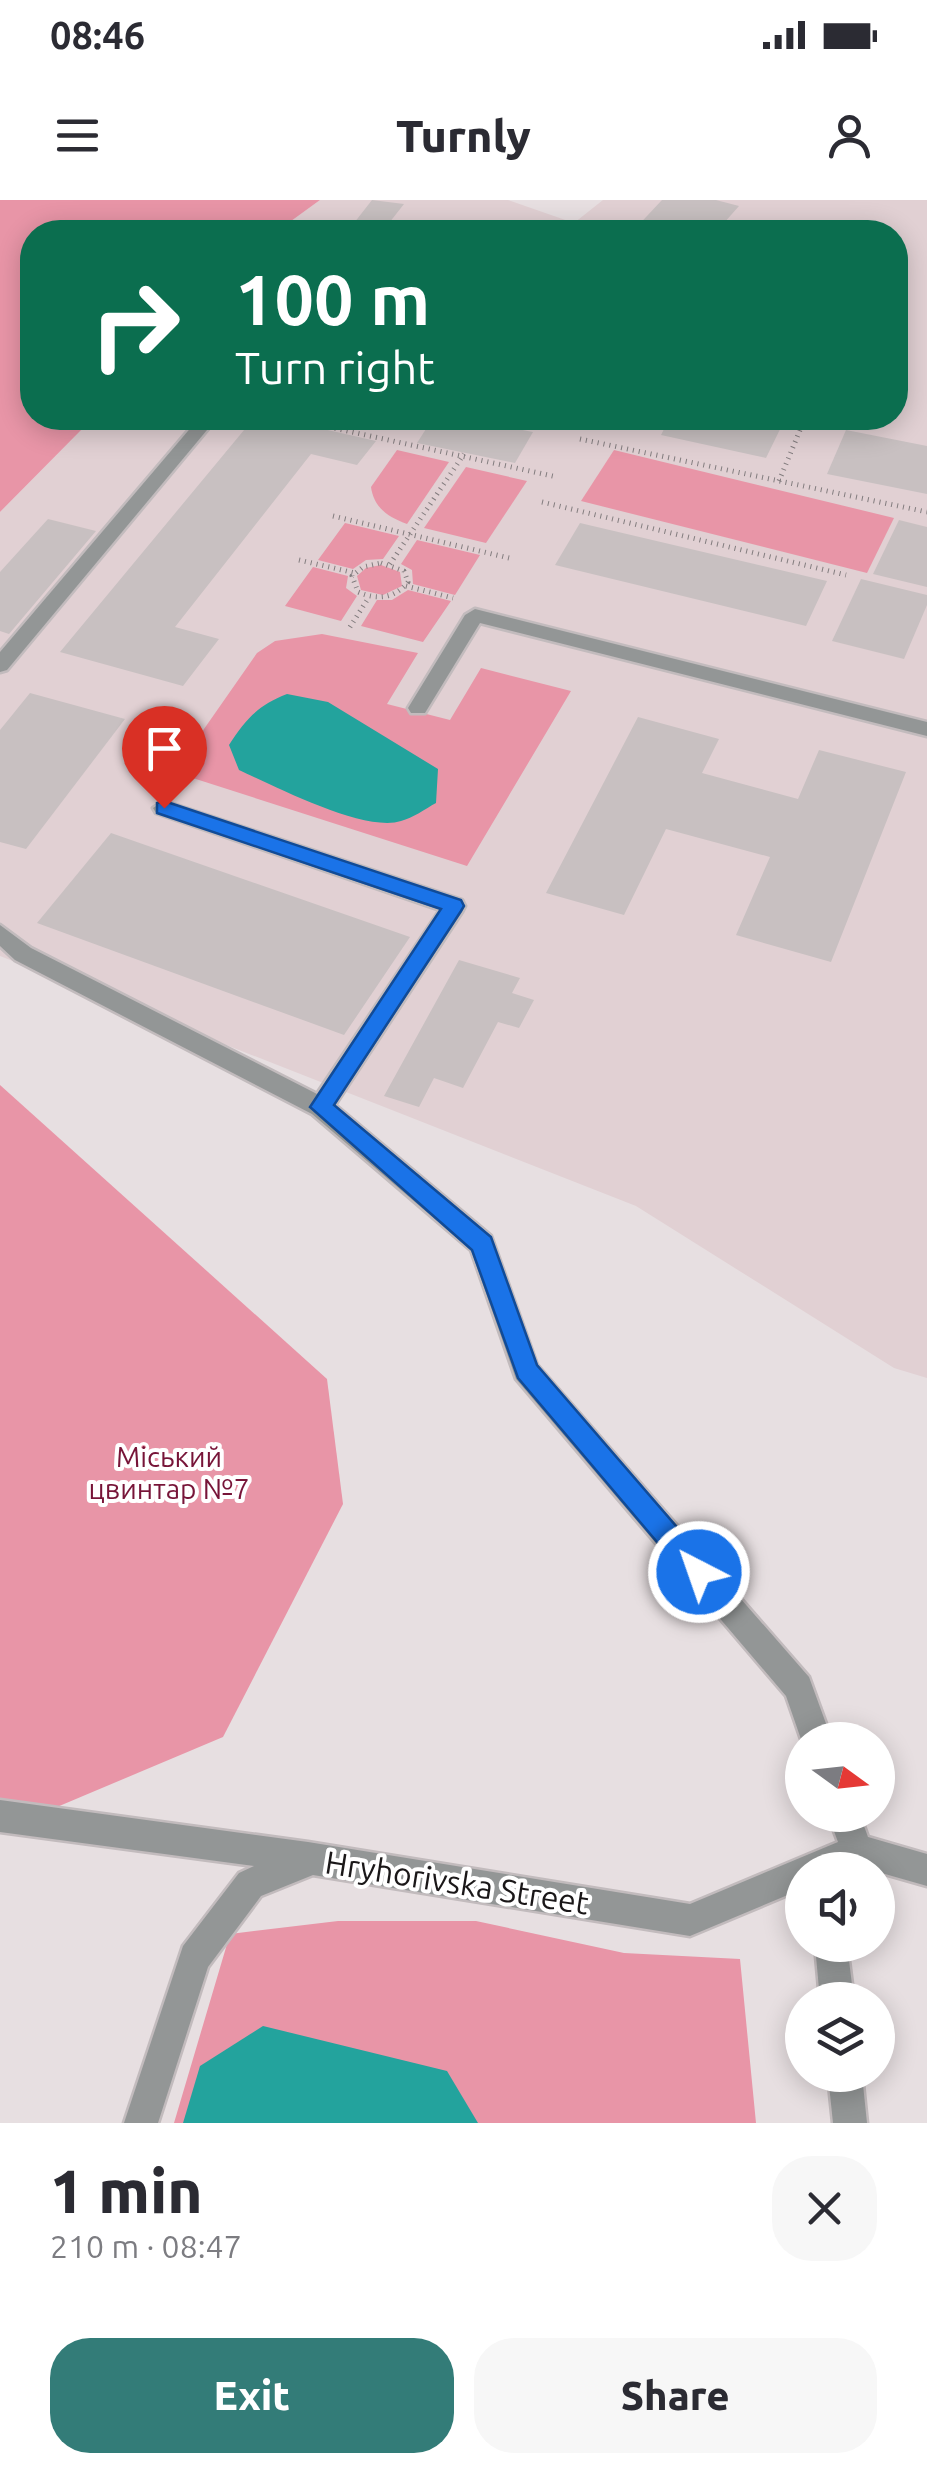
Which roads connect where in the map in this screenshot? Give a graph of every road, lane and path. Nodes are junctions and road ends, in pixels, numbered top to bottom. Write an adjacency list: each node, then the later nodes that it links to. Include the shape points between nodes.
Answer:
1 (198, 430): 21 (street)
2 (345, 430): 5 (path)
3 (800, 430): 7 (path)
4 (580, 439): 7 (path)
5 (464, 455): 6 (path); 11 (path)
6 (557, 477)
7 (778, 480): 9 (path)
8 (542, 502): 16 (path)
9 (927, 512)
10 (333, 516): 11 (path)
11 (410, 534): 12 (path); 14 (path)
12 (510, 558)
13 (299, 560): 15 (path)
14 (390, 564): 15 (path); 17 (path, via 408,576)
15 (355, 573): 18 (path, via 354,587)
16 (846, 575)
17 (406, 586): 18 (path, via 391,596); 19 (path)
18 (369, 597): 20 (path)
19 (462, 600)
20 (350, 627)
21 (0, 665)
22 (418, 708): 23 (street, via 475,615)
23 (927, 729)
24 (164, 808): 26 (street, via 454,906)
25 (0, 932): 26 (street, via 23,954)
26 (321, 1107): 27 (street, via 482,1244 526,1371 798,1687)
27 (811, 1722)
28 (0, 1816): 32 (street)
29 (850, 1832): 30 (street)
30 (857, 1850): 31 (street, Hryhorivska Street); 33 (street)
31 (852, 1852)
32 (313, 1859): 34 (street, Hryhorivska Street, via 690,1920); 36 (street, Hryhorivska Street, via 250,1884 195,1958)
33 (927, 1870)
34 (785, 1881)
35 (847, 2092): 37 (street)
36 (141, 2123)
37 (850, 2123)

